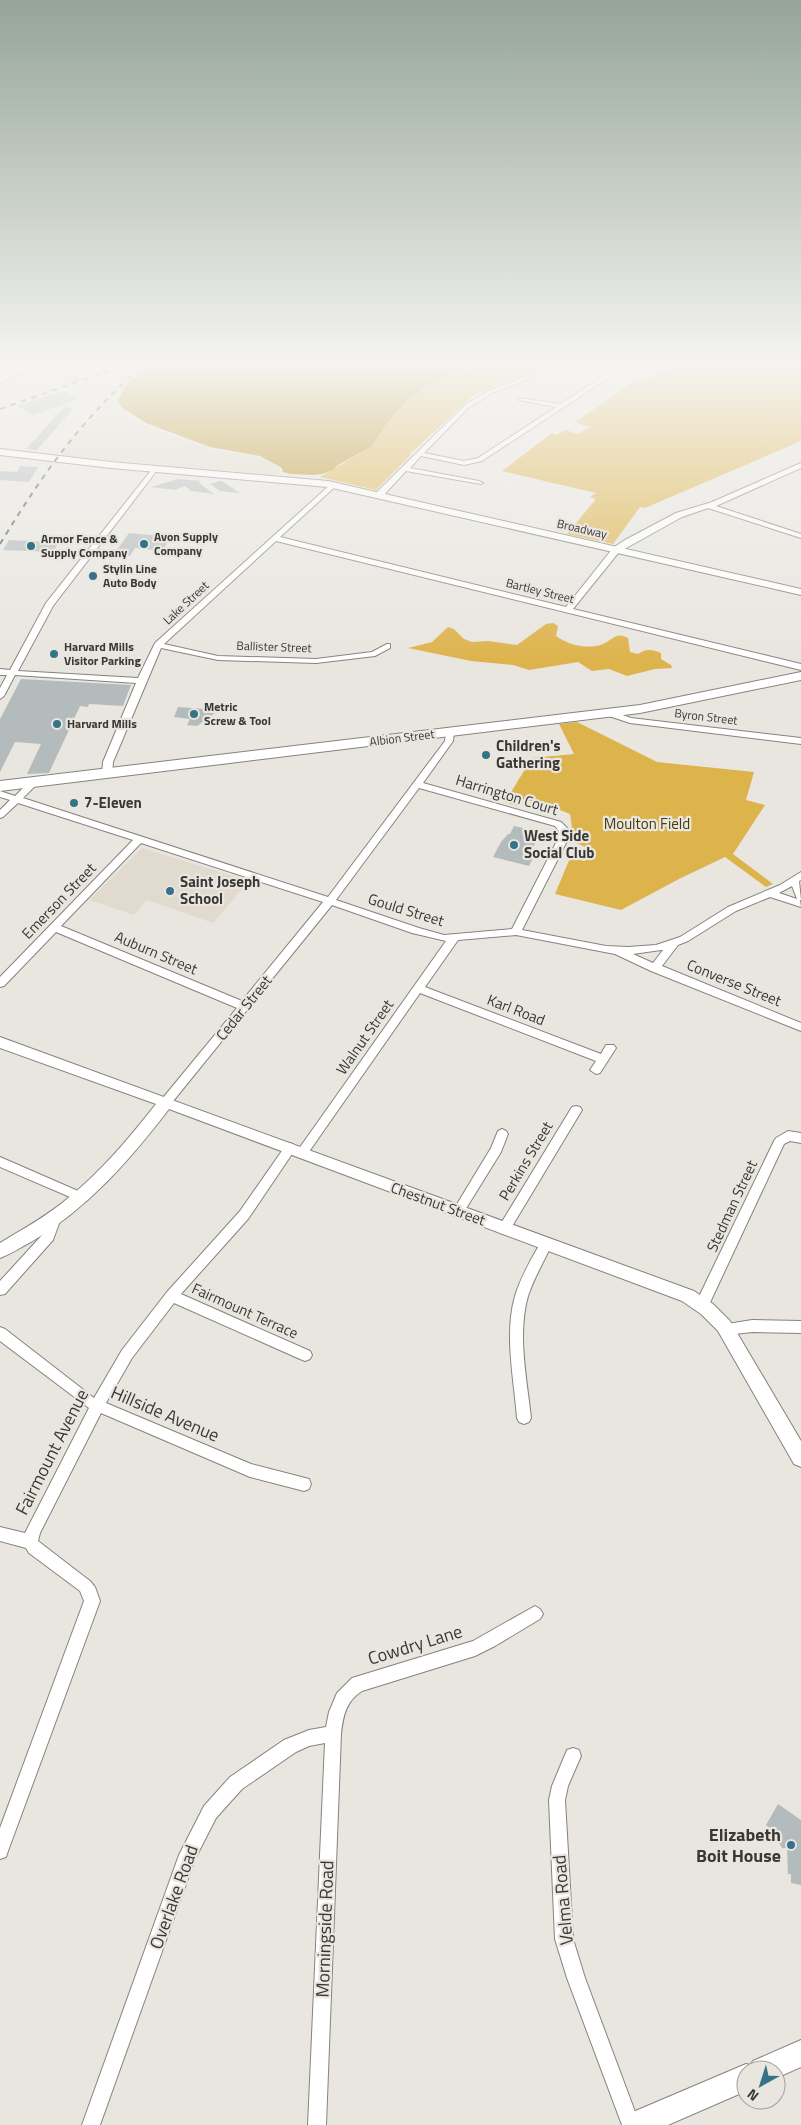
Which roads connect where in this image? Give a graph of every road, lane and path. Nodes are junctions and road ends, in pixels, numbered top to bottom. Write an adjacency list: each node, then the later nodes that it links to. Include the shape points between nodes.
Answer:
1 (93, 462): 6 (street, Broadway)
2 (412, 462): 7 (street)
3 (460, 462): 4 (street)
4 (474, 462)
5 (801, 465): 11 (street)
6 (156, 469): 9 (street, Broadway); 21 (street, via 48,605)
7 (405, 469): 8 (street); 10 (street)
8 (478, 483)
9 (332, 485): 10 (street, Broadway); 13 (street, Lake Street)
10 (379, 495): 14 (street, Broadway)
11 (708, 506): 12 (street); 14 (street, via 676,517)
12 (801, 536)
13 (274, 538): 16 (street, Bartley Street); 17 (street, Lake Street)
14 (616, 550): 15 (street, Broadway); 16 (street)
15 (801, 592)
16 (568, 609): 19 (street, Bartley Street)
17 (158, 645): 18 (street, Ballister Street, via 218,658 316,660 375,654); 23 (street, Lake Street)
18 (387, 646)
19 (801, 666)
20 (0, 672): 21 (street)
21 (12, 672): 23 (street); 24 (street)
22 (801, 676): 25 (main road, Albion Street, via 668,705)
23 (142, 681): 28 (street, Lake Street, via 108,762)
24 (0, 696)
25 (609, 713): 26 (main road, Albion Street); 27 (street, Byron Street, via 632,720)
26 (450, 732): 28 (main road, Albion Street); 30 (street, Cedar Street, via 450,740)
27 (801, 741)
28 (107, 774): 29 (main road, Albion Street)
29 (32, 783): 31 (main road, Albion Street); 33 (street)
30 (417, 784): 39 (street, Cedar Street); 42 (street, Harrington Court, via 558,824 564,830 562,841)
31 (0, 786)
32 (0, 794): 33 (street, Gould Street)
33 (16, 800): 34 (street); 35 (street, Gould Street)
34 (0, 815)
35 (140, 840): 39 (street, Gould Street); 41 (street, Emerson Street)
36 (798, 878): 37 (street, Gould Street); 38 (street)
37 (770, 893): 40 (street); 44 (street, Gould Street, via 737,906)
38 (801, 897)
39 (330, 901): 43 (street, Gould Street, via 423,933); 49 (street, Cedar Street)
40 (801, 904)
41 (54, 927): 47 (street, Emerson Street); 49 (street, Auburn Street)
42 (516, 932): 43 (street, Gould Street); 45 (street, Gould Street)
43 (454, 938): 48 (street, Walnut Street)
44 (674, 943): 45 (street, Gould Street, via 646,950); 46 (street, Converse Street)
45 (617, 951): 46 (street, Converse Street)
46 (655, 968): 50 (street, Converse Street)
47 (0, 983)
48 (417, 988): 53 (street, Karl Road); 59 (street, Walnut Street)
49 (245, 1007): 55 (street, Cedar Street)
50 (801, 1027)
51 (0, 1042): 55 (street, Chestnut Street)
52 (610, 1048): 53 (street)
53 (603, 1059): 54 (street)
54 (596, 1070)
55 (166, 1102): 59 (street, Chestnut Street); 61 (street, Cedar Street, via 118,1162)
56 (576, 1110): 64 (street, Perkins Street)
57 (502, 1134): 62 (street)
58 (801, 1138): 69 (street, Stedman Street, via 788,1136 780,1141)
59 (296, 1151): 62 (street, Chestnut Street); 68 (street, Fairmount Avenue)
60 (0, 1162): 61 (street)
61 (81, 1197): 63 (street, Cedar Street)
62 (458, 1212): 64 (street, Chestnut Street)
63 (55, 1218): 66 (street, Cedar Street); 67 (street, via 49,1236)
64 (504, 1229): 65 (street, Chestnut Street)
65 (546, 1244): 69 (street, Chestnut Street, via 680,1293); 75 (street, via 523,1295 518,1317)
66 (0, 1251)
67 (0, 1290)
68 (172, 1296): 73 (street, Fairmount Terrace); 74 (street, Fairmount Avenue, via 127,1354)
69 (702, 1305): 71 (street, Chestnut Street)
70 (801, 1327): 71 (street)
71 (726, 1329): 76 (street, Chestnut Street)
72 (0, 1333): 74 (street, Hillside Avenue, via 84,1399)
73 (305, 1355)
74 (99, 1406): 77 (street, Hillside Avenue, via 250,1470); 79 (street, Fairmount Avenue, via 33,1532)
75 (524, 1418)
76 (801, 1458)
77 (304, 1484)
78 (0, 1534): 79 (street)
79 (31, 1542): 83 (street, via 38,1553 89,1590 92,1601)
80 (535, 1614): 81 (street, Cowdry Lane, via 475,1648 351,1688 340,1704)
81 (333, 1734): 87 (street, Overlake Road, via 297,1742 274,1756 226,1793 204,1822 188,1855); 88 (street, Morningside Road)
82 (573, 1756): 89 (street, Velma Road, via 557,1800 564,1938)
83 (0, 1851)
84 (801, 2053): 85 (main road)
85 (785, 2060)
86 (736, 2081): 90 (main road)
87 (91, 2125)
88 (317, 2125)
89 (631, 2125)
90 (636, 2125)

